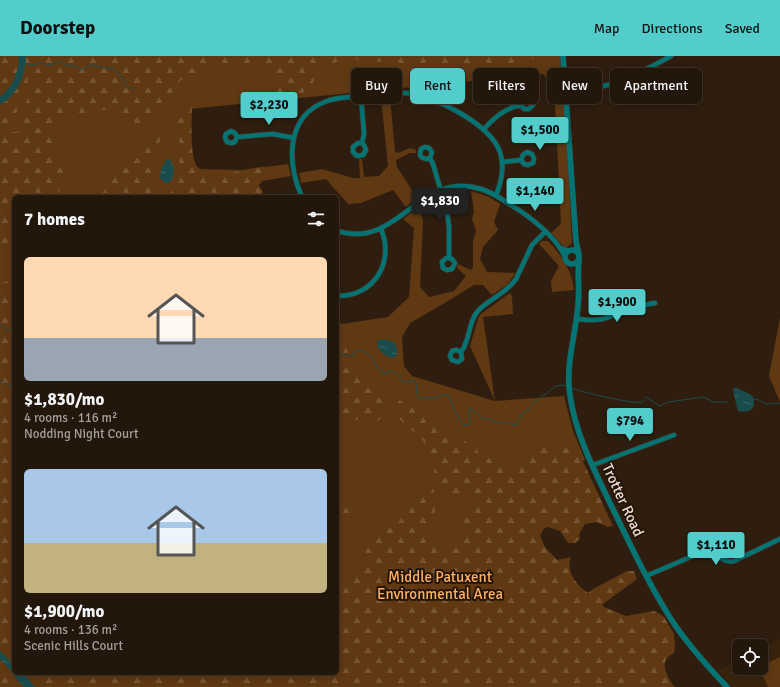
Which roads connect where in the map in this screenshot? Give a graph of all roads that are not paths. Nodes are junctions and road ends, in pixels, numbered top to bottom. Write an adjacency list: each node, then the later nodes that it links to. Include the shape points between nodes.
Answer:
1 (563, 56): 3 (street, Trotter Road)
2 (671, 56): 4 (street, via 636,75)
3 (564, 68)
4 (602, 86)
5 (402, 93): 10 (street, via 419,95 442,104)
6 (351, 97): 12 (street, via 319,104 303,118)
7 (361, 104): 13 (street, via 364,134)
8 (567, 104): 23 (street, Trotter Road)
9 (520, 105): 10 (street, via 501,114)
10 (484, 129): 16 (street, via 497,146)
11 (237, 137): 12 (street, via 272,134)
12 (294, 138): 18 (street, via 294,170)
13 (362, 143)
14 (430, 158): 17 (street)
15 (521, 160): 16 (street)
16 (502, 162): 19 (street, via 502,177)
17 (440, 190): 19 (street, via 468,187); 20 (street, via 427,196); 28 (street, via 448,219)
18 (301, 195)
19 (496, 196): 22 (street, via 524,214)
20 (381, 229): 21 (street, via 357,235); 31 (street, via 386,242 386,256 377,276 362,290)
21 (339, 232)
22 (545, 232): 24 (street); 34 (street, via 532,245 513,284 475,315 466,346)
23 (576, 241): 25 (street); 27 (street, Trotter Road)
24 (559, 247): 25 (street); 26 (street)
25 (570, 251): 26 (street); 27 (street, via 576,251)
26 (565, 257): 29 (street)
27 (579, 257): 29 (street, via 576,263); 30 (street, Trotter Road)
28 (449, 258)
29 (570, 264): 30 (street)
30 (578, 274): 33 (street, Trotter Road)
31 (339, 296)
32 (655, 303): 33 (street, via 603,319)
33 (577, 319): 36 (street, Trotter Road, via 570,365 570,393 576,423)
34 (461, 352)
35 (674, 435): 36 (street)
36 (593, 465): 38 (street, Trotter Road)
37 (780, 539): 38 (street, via 734,562 722,560 707,550)
38 (646, 576): 39 (street, Trotter Road, via 684,637)
39 (727, 687)

